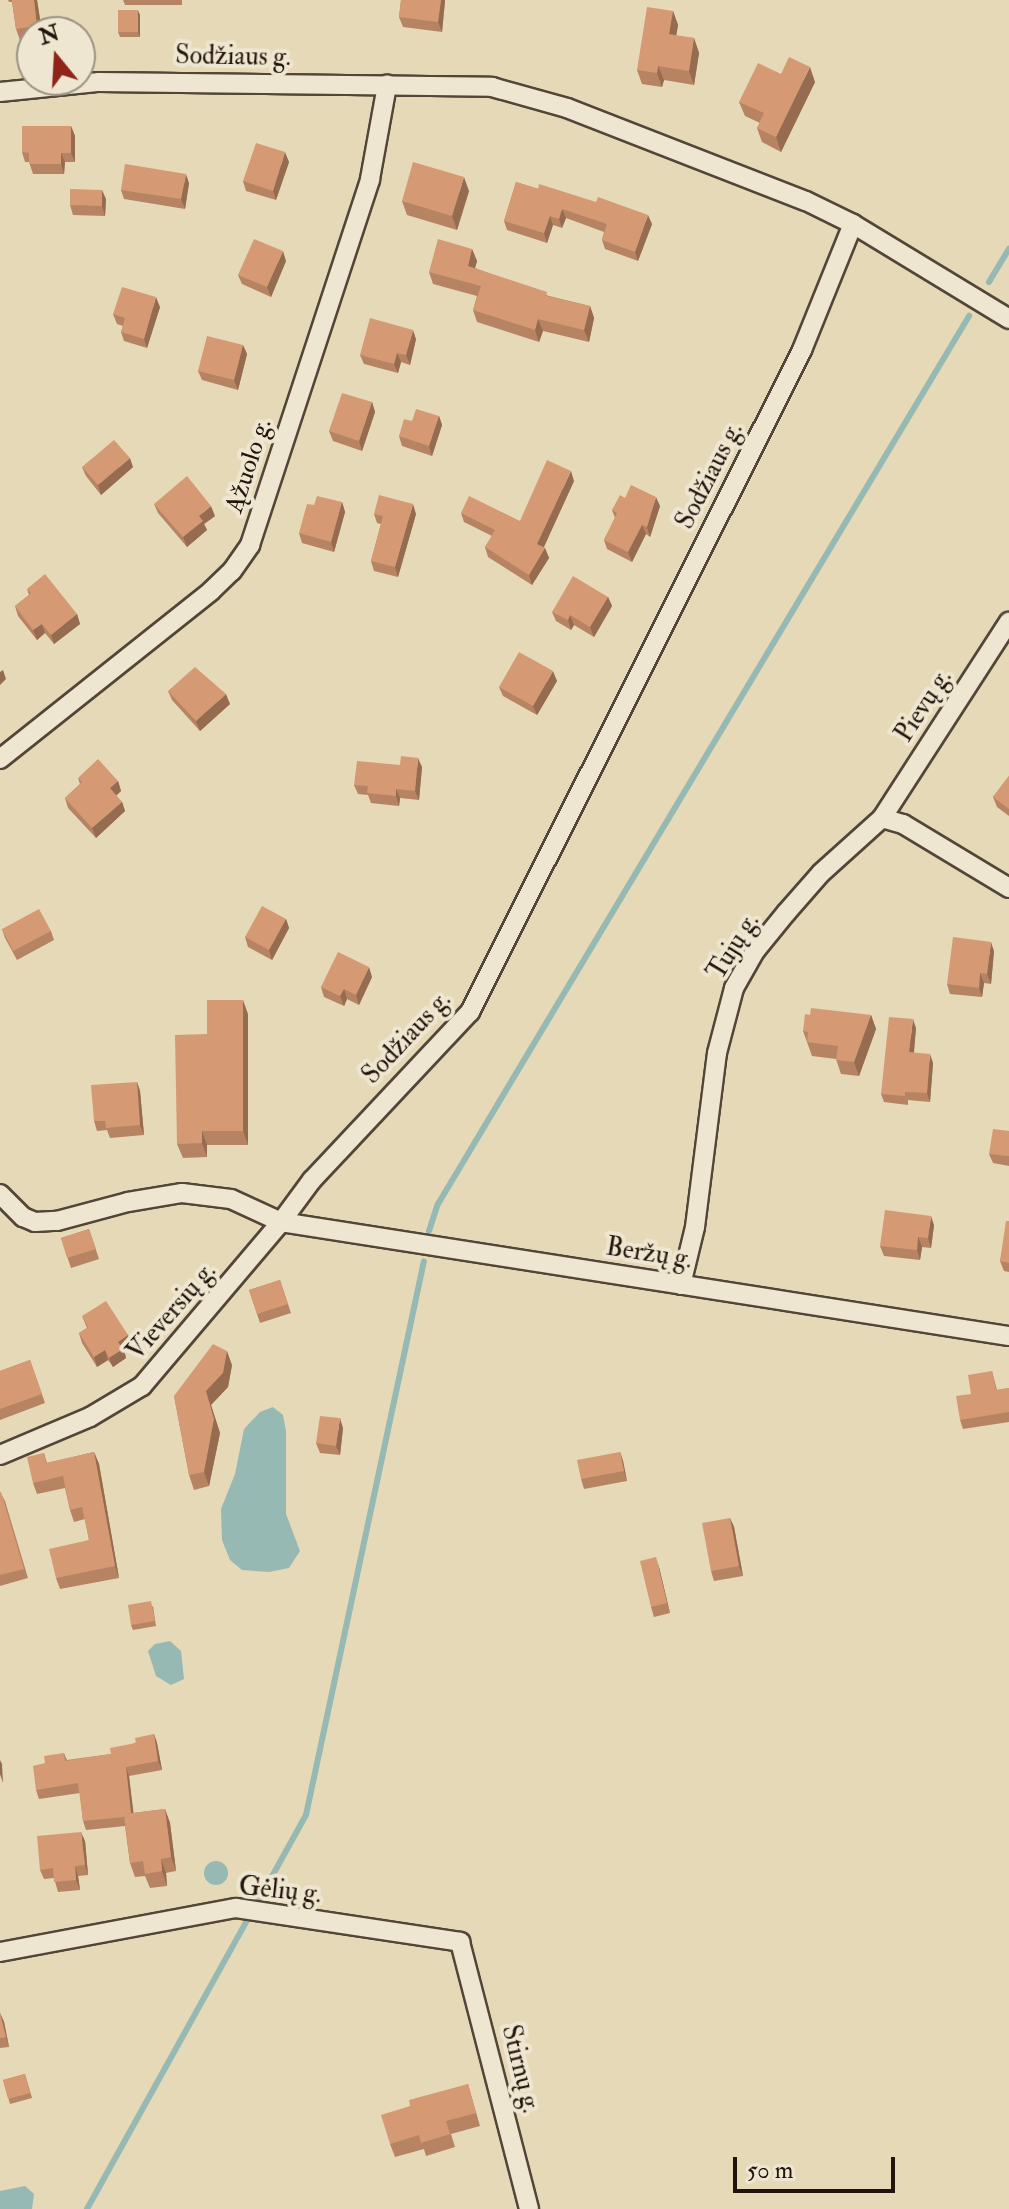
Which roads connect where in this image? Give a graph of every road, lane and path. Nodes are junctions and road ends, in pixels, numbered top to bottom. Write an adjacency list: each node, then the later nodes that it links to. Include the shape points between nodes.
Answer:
1 (387, 85): 2 (street, Sodžiaus g., via 99,82); 3 (street, Sodžiaus g., via 492,87 567,108); 6 (street, Ąžuolo g., via 370,179 250,545 211,591)
2 (0, 92)
3 (853, 224): 4 (street); 10 (street, Sodžiaus g., via 802,350 470,1012 353,1133)
4 (1009, 319)
5 (1009, 622): 7 (street, Pievų g.)
6 (0, 759)
7 (882, 818): 8 (street, via 903,824); 11 (street, Tujų g., via 821,873 755,951 734,988 717,1053 695,1227)
8 (1009, 888)
9 (0, 1194): 10 (street, via 35,1222 182,1193 231,1199)
10 (281, 1222): 11 (street, Beržų g.); 13 (street, Vieversių g., via 142,1386 90,1417)
11 (681, 1285): 12 (street, Beržų g.)
12 (1009, 1336)
13 (0, 1455)
14 (460, 1942): 15 (street, Gėlių g., via 236,1908); 16 (street, Stirnų g.)
15 (0, 1952)
16 (529, 2209)

